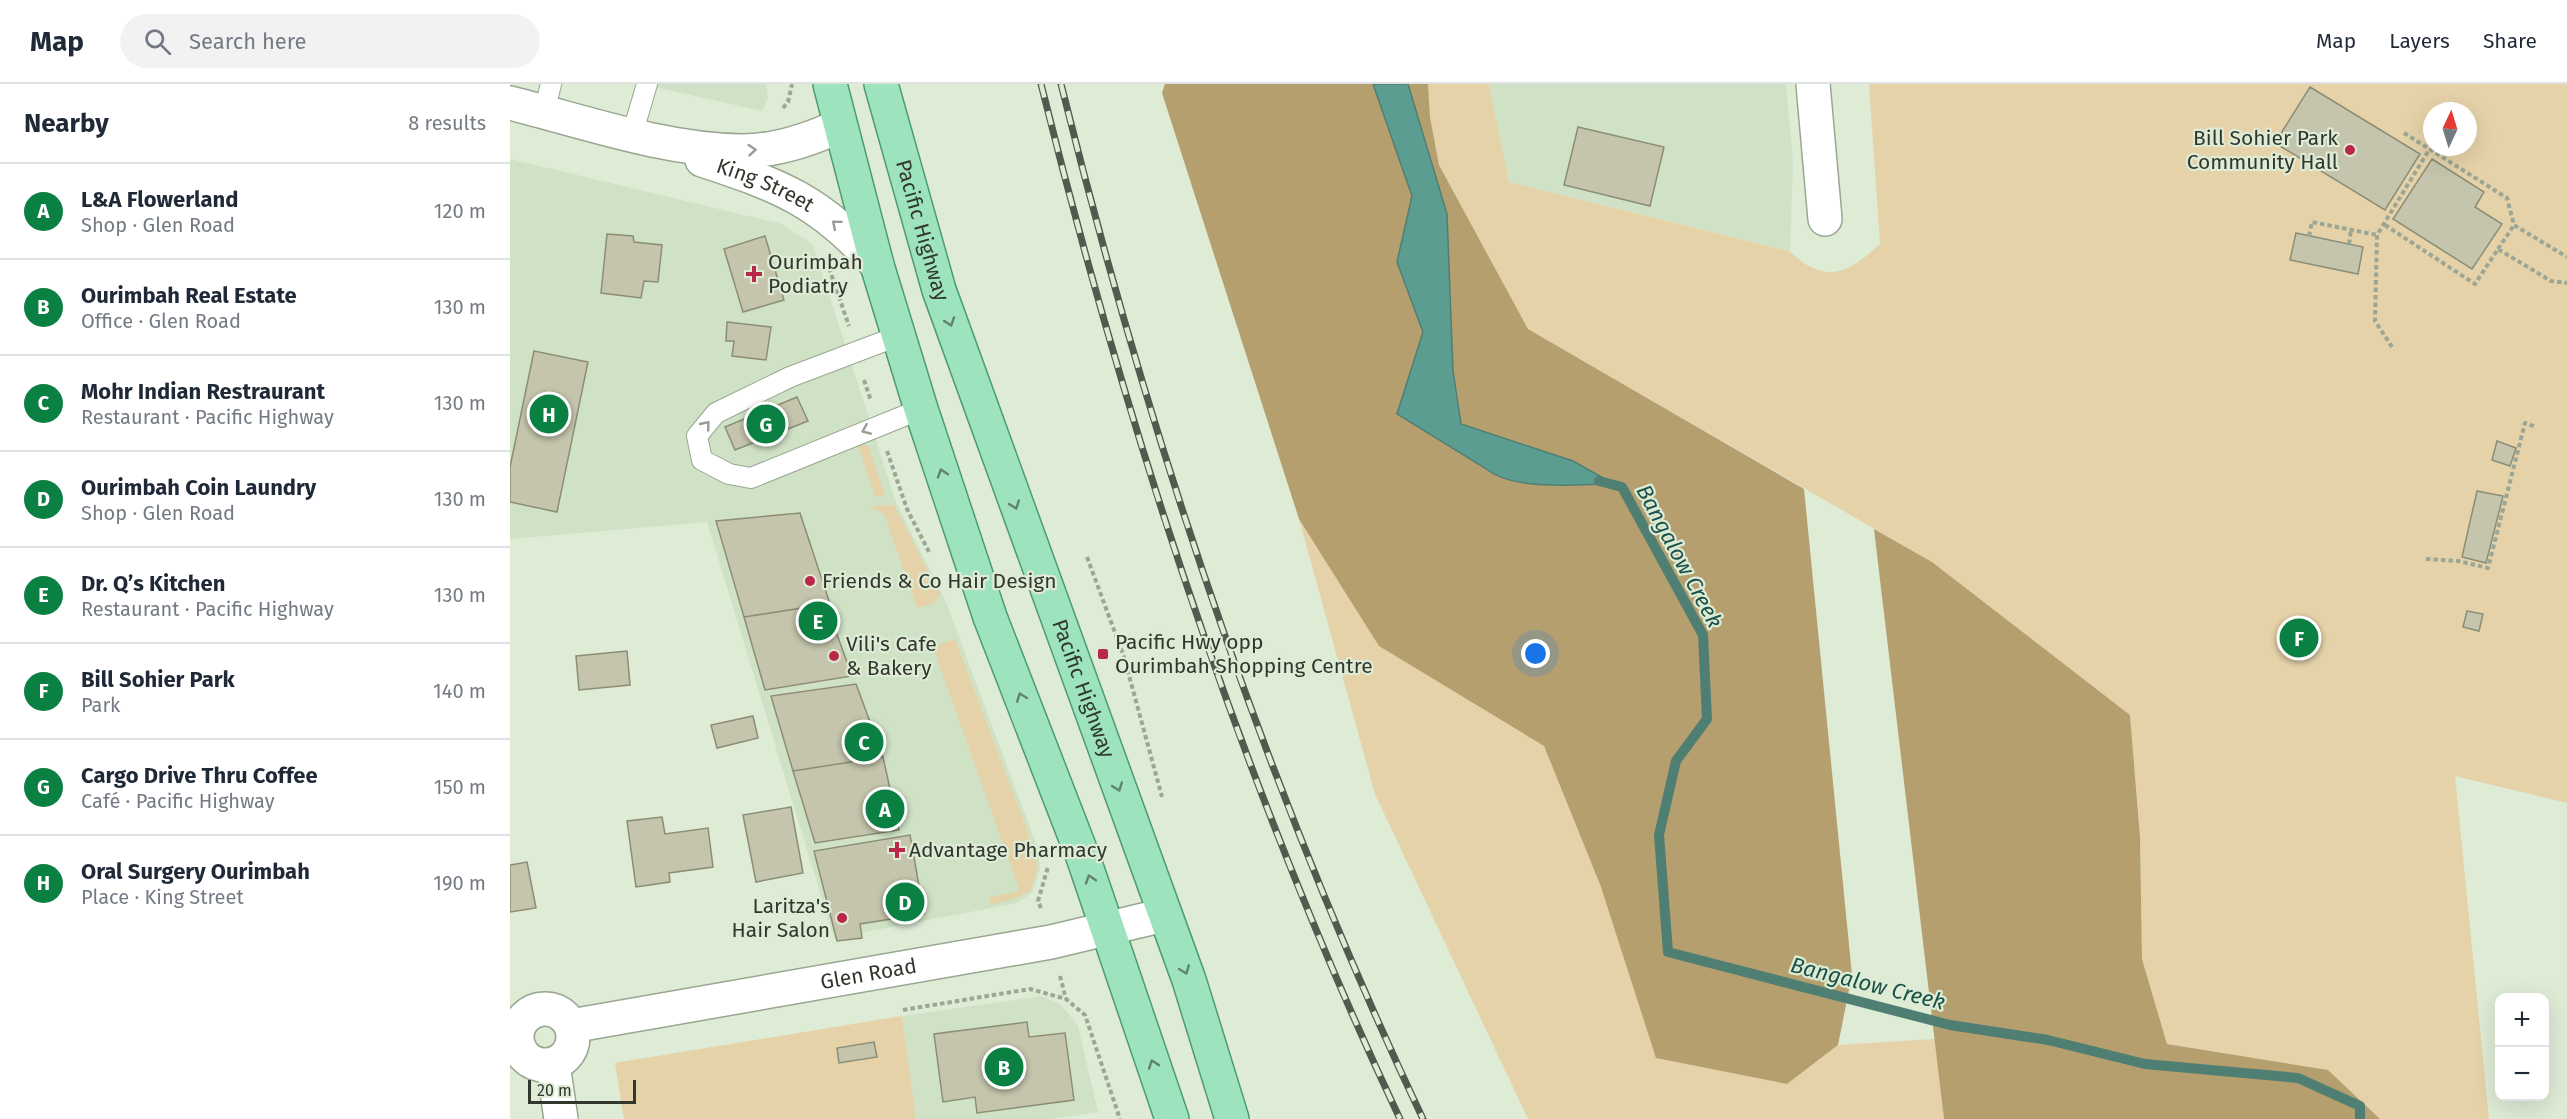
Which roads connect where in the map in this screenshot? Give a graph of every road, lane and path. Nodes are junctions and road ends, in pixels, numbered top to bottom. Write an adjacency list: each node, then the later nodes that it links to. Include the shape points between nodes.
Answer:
1 (647, 84): 9 (lane)
2 (830, 84): 7 (main road)
3 (881, 84): 37 (main road, Pacific Highway, one-way to 37, via 939,290)
4 (1813, 84): 13 (street)
5 (548, 98): 6 (street, King Street); 9 (street, King Street)
6 (510, 104)
7 (839, 126): 9 (street, King Street, one-way to 7, via 743,151 792,144); 23 (main road)
8 (2404, 134): 10 (path)
9 (632, 135): 23 (street, King Street, one-way to 9, via 839,226 797,195)
10 (2423, 146)
11 (2425, 156): 14 (path)
12 (2439, 156): 15 (path, via 2507,198)
13 (1825, 219)
14 (2385, 225): 17 (path); 20 (path, via 2475,284)
15 (2514, 225): 20 (path); 21 (path)
16 (2351, 230): 17 (path); 18 (path, via 2312,222); 19 (path)
17 (2377, 235): 26 (path, via 2375,321)
18 (2309, 236)
19 (2349, 244)
20 (2498, 249): 24 (path, via 2551,281)
21 (2567, 257)
22 (826, 259): 27 (path)
23 (877, 265): 25 (main road)
24 (2567, 284)
25 (898, 336): 27 (lane); 28 (main road)
26 (2391, 347)
27 (855, 352): 29 (path); 29 (lane, one-way to 27, via 751,478 729,474 702,460 697,436 716,413 790,377)
28 (921, 409): 29 (lane); 38 (main road, one-way to 28, via 1083,857 990,617)
29 (879, 425): 33 (path, via 907,509)
30 (2535, 427): 32 (path, via 2525,423 2488,568)
31 (1087, 557): 34 (path, via 1124,657)
32 (2426, 559)
33 (933, 560)
34 (1165, 805)
35 (1048, 864): 36 (path)
36 (1038, 901)
37 (1164, 915): 38 (street, Glen Road); 46 (main road, Pacific Highway, one-way to 46, via 1189,980)
38 (1107, 930): 40 (street, Glen Road); 45 (main road, one-way to 38)
39 (903, 1010): 44 (path, via 1030,990 1066,999 1085,1016)
40 (571, 1026): 41 (street, via 560,1013 543,1009 526,1016); 42 (street, via 573,1045 561,1061)
41 (515, 1042): 42 (street, via 535,1064)
42 (553, 1064): 43 (street)
43 (561, 1119)
44 (1120, 1119)
45 (1172, 1119)
46 (1232, 1119)

